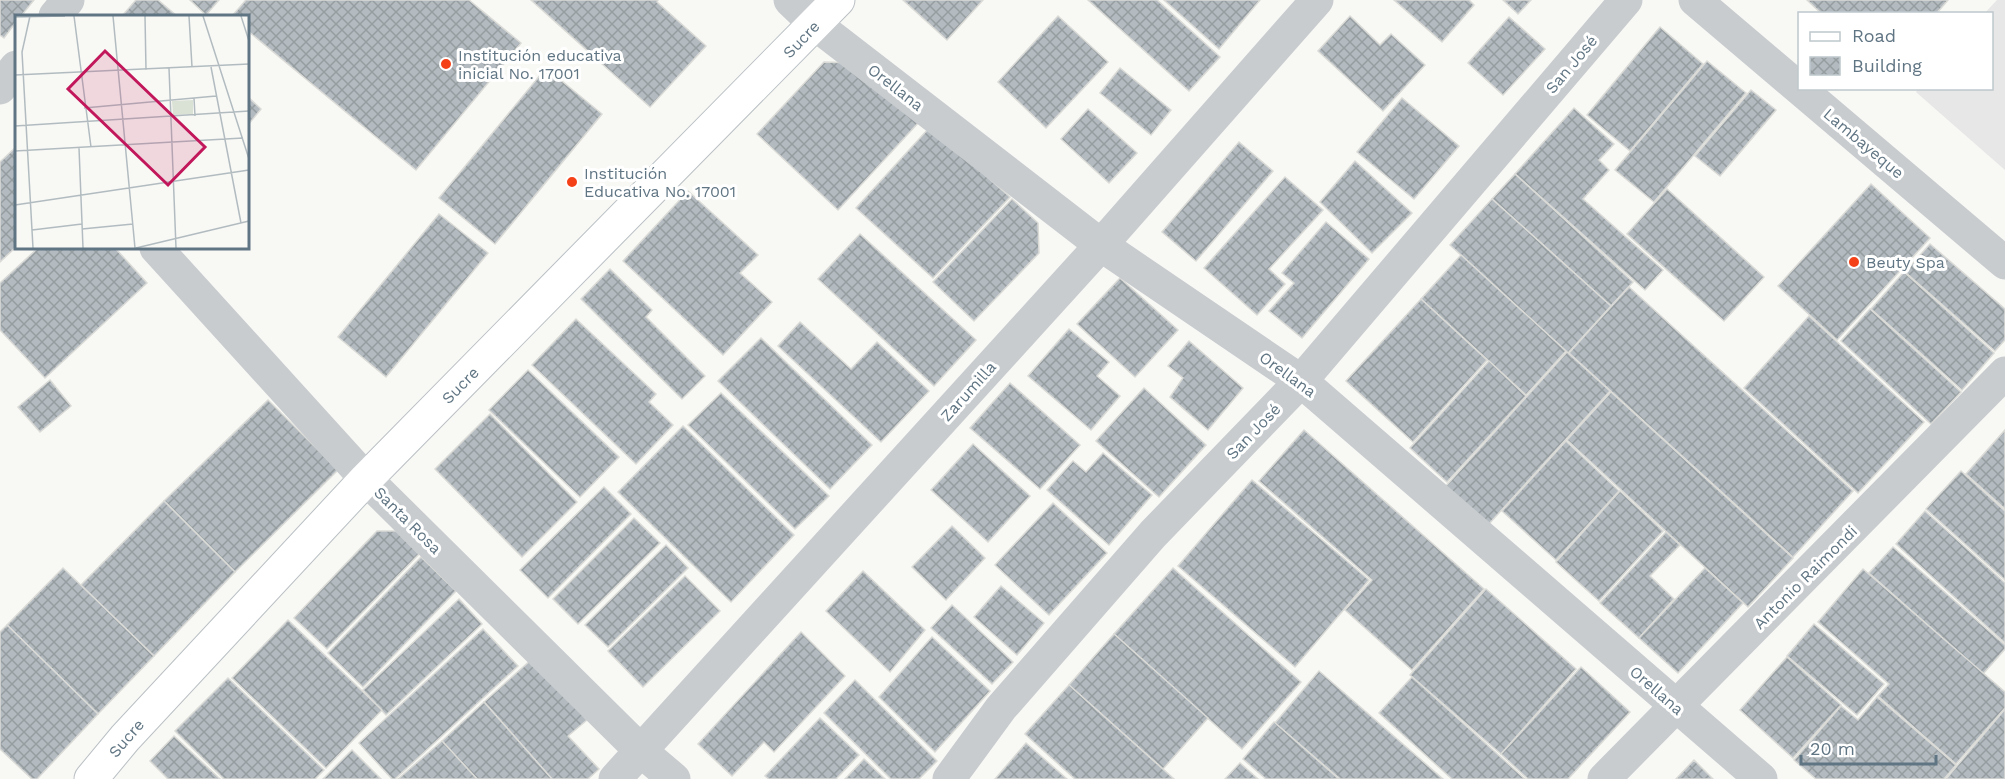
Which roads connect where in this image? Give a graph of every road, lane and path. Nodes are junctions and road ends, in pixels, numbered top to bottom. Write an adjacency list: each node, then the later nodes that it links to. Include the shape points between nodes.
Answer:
1 (68, 0): 7 (street)
2 (790, 0): 8 (street, Orellana)
3 (838, 0): 8 (street, Sucre)
4 (1317, 0): 11 (street, Zarumilla)
5 (1626, 0): 15 (street, San José)
6 (1695, 0): 9 (street, Lambayeque)
7 (56, 15)
8 (816, 24): 11 (street, Orellana); 16 (street, Sucre)
9 (1798, 87)
10 (1801, 90): 13 (street, Lambayeque)
11 (1101, 245): 15 (street, Orellana); 18 (street, Zarumilla)
12 (157, 249): 16 (street, Santa Rosa)
13 (2005, 263)
14 (2005, 374): 17 (street, Antonio Raimondi)
15 (1301, 381): 17 (street, Orellana); 22 (street, San José, via 1153,534 1001,708)
16 (366, 479): 18 (street, Santa Rosa); 19 (street, Sucre)
17 (1677, 707): 23 (street, Antonio Raimondi); 24 (street, Orellana)
18 (641, 751): 20 (street, Zarumilla); 21 (street, Santa Rosa)
19 (91, 779)
20 (615, 779)
21 (674, 779)
22 (949, 779)
23 (1604, 779)
24 (1761, 779)

